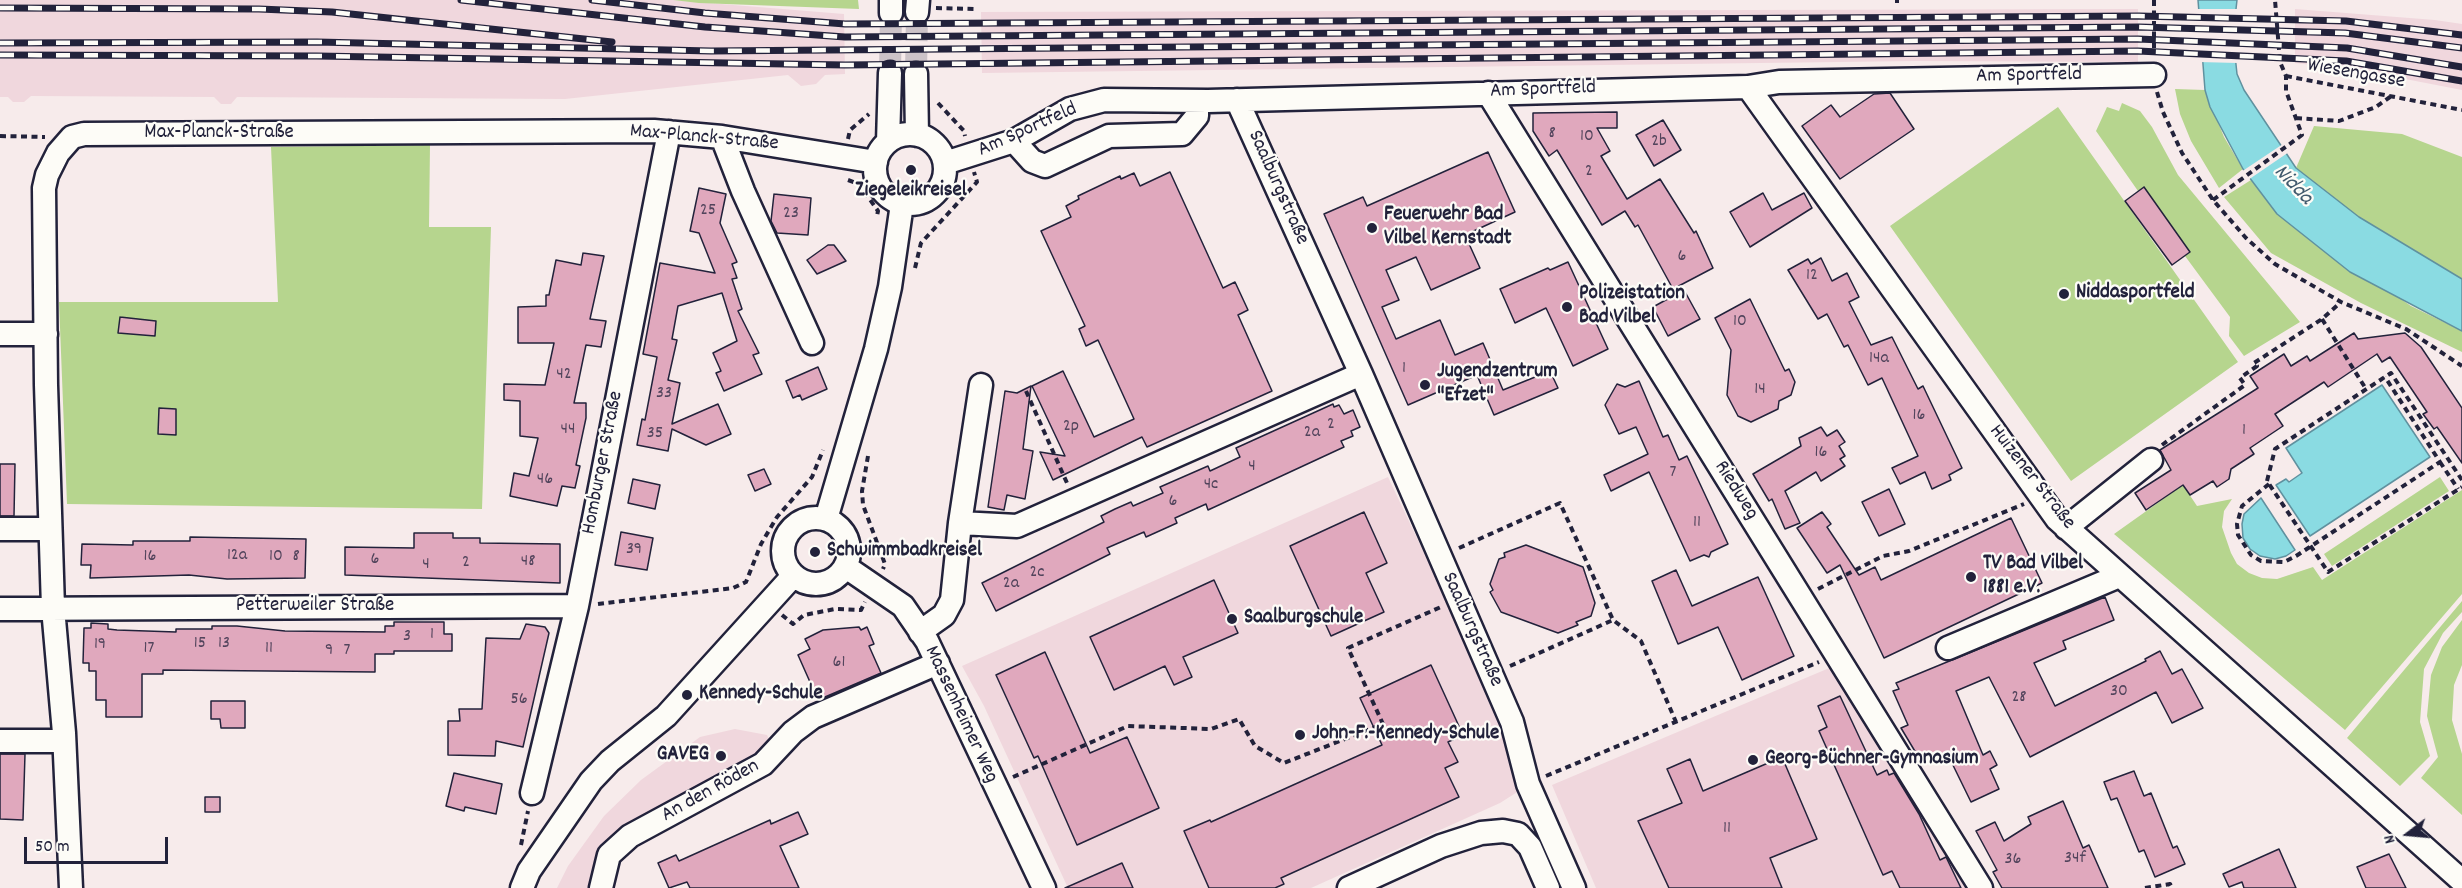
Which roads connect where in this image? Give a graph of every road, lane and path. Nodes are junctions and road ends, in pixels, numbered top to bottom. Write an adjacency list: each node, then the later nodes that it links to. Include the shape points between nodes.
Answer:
1 (2154, 0): 7 (path)
2 (2275, 0): 8 (path, Wiesengasse, via 2280,62)
3 (924, 7): 4 (path)
4 (976, 9)
5 (890, 73): 23 (street)
6 (916, 74): 18 (street)
7 (2154, 75): 9 (street, Am Sportfeld, via 1779,82); 27 (path, via 2173,135)
8 (2286, 76): 11 (path, Wiesengasse); 16 (path, via 2286,91)
9 (1748, 87): 10 (street, Am Sportfeld); 48 (street, Huizener Straße)
10 (1488, 93): 12 (street, Am Sportfeld); 61 (street, Riedweg)
11 (2390, 97): 15 (path, Wiesengasse); 16 (path, via 2376,107 2338,121)
12 (1237, 100): 13 (street, Am Sportfeld); 36 (street, Saalburgstraße)
13 (1197, 101): 22 (street, Am Sportfeld, via 1104,100 1070,109); 22 (street, via 1197,116 1182,134 1109,136 1045,166 1032,161)
14 (938, 103): 24 (path, via 964,131)
15 (2462, 110)
16 (2296, 118): 27 (path, via 2301,137)
17 (669, 132): 20 (street, Max-Planck-Straße); 21 (street, Max-Planck-Straße); 63 (street, Homburger Straße)
18 (916, 135): 23 (street, via 907,134); 26 (street, via 930,140)
19 (0, 136): 20 (path)
20 (72, 137): 33 (street, via 58,153 44,188)
21 (722, 137): 25 (street, Max-Planck-Straße); 34 (street, via 742,191)
22 (1014, 141): 24 (street, Am Sportfeld)
23 (888, 142): 25 (street)
24 (970, 157): 26 (street, Am Sportfeld); 29 (path, via 977,182 921,243)
25 (876, 162): 28 (street, via 878,184 884,193)
26 (945, 163): 28 (street, via 945,177 939,190 916,204)
27 (2212, 200): 30 (path, via 2275,264)
28 (902, 204): 50 (street, via 876,349)
29 (914, 275)
30 (2341, 302): 31 (path); 35 (path, via 2406,329)
31 (2322, 319): 39 (path); 43 (path, via 2254,363 2257,366 2240,378 2245,385 2164,443 2154,451)
32 (0, 334): 33 (street)
33 (45, 334): 53 (street)
34 (812, 343)
35 (2462, 366)
36 (1361, 374): 49 (street); 56 (street, Saalburgstraße)
37 (2385, 377): 39 (path); 44 (path); 45 (path, via 2391,373)
38 (981, 385): 51 (street)
39 (2366, 389): 46 (path, via 2275,449)
40 (1026, 391): 49 (path)
41 (824, 446): 63 (path, via 812,477 777,518 761,544 746,582 733,588)
42 (869, 446): 60 (path, via 863,505 885,564)
43 (2151, 460): 52 (street)
44 (2440, 462): 47 (path); 55 (path)
45 (2462, 480)
46 (2269, 484): 55 (path); 55 (path, via 2249,499 2238,515 2242,545 2251,555 2272,562 2296,556)
47 (2460, 488): 55 (path, via 2328,572)
48 (2040, 497): 52 (street, Huizener Straße); 61 (path, via 1909,551 1882,556)
49 (1075, 500): 51 (street, via 1017,526)
50 (826, 519): 57 (street, via 847,538); 58 (street, via 806,519 790,530 783,549)
51 (960, 523): 68 (street, via 952,600 944,615)
52 (2066, 528): 59 (street, Huizener Straße)
53 (50, 529): 54 (street); 64 (street)
54 (0, 530)
55 (2311, 547)
56 (1439, 557): 62 (street, Saalburgstraße); 66 (path, via 1560,503)
57 (846, 567): 58 (street, via 822,585 802,582); 60 (street, Massenheimer Weg)
58 (793, 576): 82 (street, via 666,716 591,781 529,871)
59 (2120, 576): 69 (street); 80 (street, Huizener Straße)
60 (874, 587): 67 (path, via 861,610 835,609 804,615); 68 (street, Massenheimer Weg, via 903,606)
61 (1801, 598): 70 (street, Riedweg)
62 (1458, 600): 72 (street, Saalburgstraße); 77 (path, via 1348,648 1383,724 1284,763 1255,746 1239,719 1211,729 1128,726)
63 (577, 606): 64 (street, Petterweiler Straße); 78 (street, Homburger Straße)
64 (53, 608): 65 (street); 75 (street)
65 (0, 609)
66 (1613, 620): 72 (path); 73 (path, via 1641,641)
67 (793, 624)
68 (920, 632): 71 (street, Massenheimer Weg)
69 (1948, 648)
70 (1836, 654): 73 (path); 88 (street, Riedweg)
71 (938, 663): 77 (street, Massenheimer Weg); 83 (street, An den Röden, via 813,717 763,764 630,836 609,855)
72 (1491, 675): 76 (street, Saalburgstraße, via 1512,722)
73 (1676, 722): 76 (path)
74 (0, 741): 75 (street)
75 (64, 741): 81 (street)
76 (1528, 784): 87 (street, Saalburgstraße)
77 (993, 786): 84 (street, Massenheimer Weg)
78 (532, 793): 79 (path)
79 (520, 849)
80 (2462, 881)
81 (71, 888)
82 (522, 888)
83 (602, 888)
84 (1044, 888)
85 (1349, 888): 86 (street, via 1441,846 1481,832 1503,831 1518,834 1530,848)
86 (1548, 888)
87 (1574, 888)
88 (1981, 888)
89 (2145, 888): 90 (path, via 2169,884)
90 (2172, 888)

